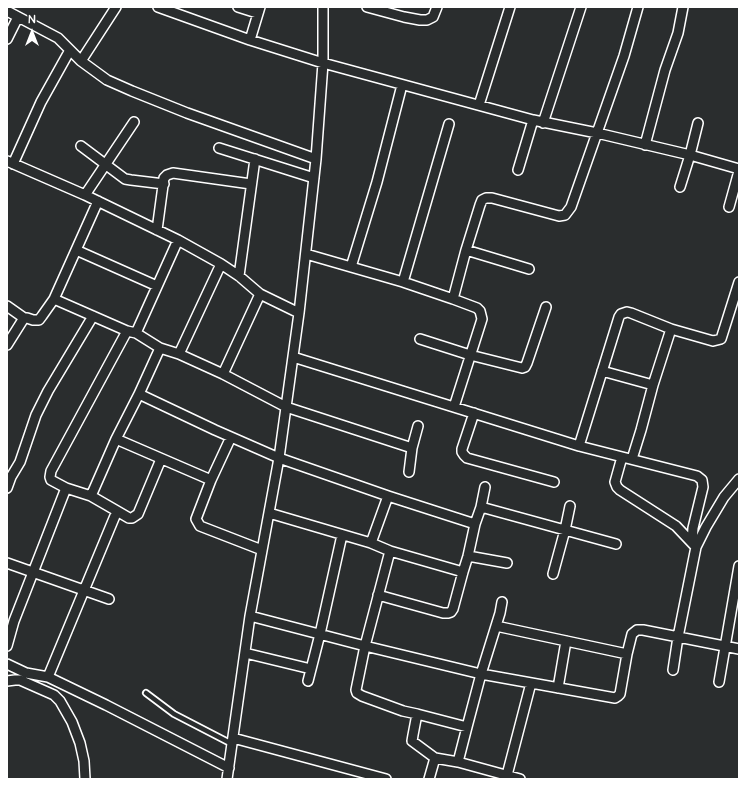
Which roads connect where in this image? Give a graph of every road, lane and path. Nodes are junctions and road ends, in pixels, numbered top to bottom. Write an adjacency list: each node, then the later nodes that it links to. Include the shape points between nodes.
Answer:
1 (116, 7): 18 (street)
2 (158, 7): 16 (street)
3 (238, 7): 12 (street)
4 (323, 7): 19 (street)
5 (367, 7): 11 (street)
6 (437, 7): 11 (street, via 434,17 428,20 404,17)
7 (510, 7): 21 (street)
8 (581, 7): 24 (street)
9 (638, 7): 27 (street)
10 (683, 7): 28 (street, via 678,33 665,70)
11 (378, 8)
12 (259, 10): 16 (street)
13 (7, 11): 14 (street)
14 (18, 17): 15 (street); 17 (street, via 58,38)
15 (7, 39)
16 (250, 40): 19 (street)
17 (70, 50): 18 (street); 34 (street)
18 (82, 61): 33 (street, via 107,80 132,91)
19 (323, 64): 20 (street); 33 (street)
20 (402, 85): 21 (street); 51 (street, via 377,182)
21 (479, 106): 22 (street)
22 (533, 120): 24 (street); 36 (street)
23 (134, 122): 35 (street)
24 (543, 123): 27 (street)
25 (698, 123): 31 (street)
26 (449, 124): 54 (street)
27 (597, 133): 28 (street); 48 (street, via 571,207 565,215 559,216 486,198 480,205)
28 (645, 145): 31 (street)
29 (81, 146): 35 (street)
30 (219, 148): 32 (street)
31 (690, 156): 37 (street); 41 (street)
32 (255, 159): 38 (street); 40 (street)
33 (316, 159): 38 (street)
34 (10, 163): 42 (street)
35 (105, 165): 39 (street, via 125,179); 42 (street)
36 (518, 170)
37 (739, 170): 44 (street)
38 (314, 178): 49 (street)
39 (164, 184): 40 (street, via 164,178 173,173); 45 (street)
40 (251, 184): 53 (street)
41 (680, 187)
42 (85, 195): 43 (street)
43 (98, 201): 45 (street); 47 (street)
44 (729, 207)
45 (156, 230): 46 (street)
46 (178, 240): 50 (street); 55 (street)
47 (76, 250): 55 (street); 58 (street)
48 (466, 250): 52 (street); 59 (street)
49 (306, 254): 51 (street); 62 (street)
50 (222, 264): 53 (street); 70 (street)
51 (351, 267): 54 (street)
52 (529, 269)
53 (240, 276): 57 (street)
54 (403, 282): 59 (street)
55 (157, 286): 66 (street)
56 (738, 288): 65 (street, via 721,339 713,341)
57 (260, 294): 62 (street); 74 (street)
58 (54, 299): 63 (street); 64 (street, via 39,320)
59 (453, 300): 71 (street, via 480,311 482,319)
60 (7, 306): 64 (street)
61 (546, 306): 71 (street, via 525,367 517,368)
62 (299, 313): 72 (street)
63 (93, 316): 66 (street); 89 (street, via 48,391 36,415 20,462)
64 (24, 318): 68 (street)
65 (671, 329): 73 (street, via 631,313 621,314); 75 (street)
66 (131, 332): 69 (street); 95 (street, via 51,471 51,480)
67 (420, 339): 71 (street)
68 (7, 345)
69 (160, 348): 70 (street); 76 (street)
70 (179, 354): 74 (street)
71 (470, 355): 78 (street)
72 (293, 357): 77 (street); 78 (street)
73 (602, 371): 75 (street); 83 (street)
74 (223, 374): 77 (street)
75 (653, 385): 86 (street, via 641,430)
76 (139, 394): 81 (street); 82 (street)
77 (286, 407): 84 (street); 85 (street)
78 (454, 407): 79 (street)
79 (474, 413): 83 (street); 92 (street, via 462,449 467,458)
80 (418, 426): 84 (street)
81 (231, 437): 85 (street); 90 (street)
82 (116, 439): 87 (street); 96 (street)
83 (579, 446): 86 (street)
84 (412, 448): 88 (street)
85 (279, 458): 97 (street); 101 (street)
86 (627, 458): 107 (street, via 615,482 617,487 676,526); 107 (street, via 698,476 702,480 704,487 693,528)
87 (161, 459): 90 (street); 100 (street, via 138,514 129,518)
88 (409, 472)
89 (9, 475): 94 (street)
90 (211, 480): 108 (street, via 196,516 197,522 200,526)
91 (739, 480): 107 (street, via 724,497)
92 (554, 482)
93 (485, 487): 99 (street)
94 (7, 488)
95 (66, 488): 96 (street); 114 (street)
96 (91, 496): 100 (street)
97 (388, 496): 102 (street); 105 (street)
98 (570, 506): 103 (street)
99 (481, 507): 102 (street); 103 (street)
100 (117, 511): 117 (street)
101 (269, 513): 104 (street); 108 (street)
102 (474, 524): 110 (street)
103 (565, 530): 106 (street); 116 (street)
104 (342, 535): 105 (street); 123 (street)
105 (371, 543): 109 (street)
106 (616, 544)
107 (694, 545): 124 (street)
108 (262, 550): 121 (street)
109 (390, 551): 115 (street); 118 (street)
110 (468, 556): 112 (street); 115 (street)
111 (7, 563): 114 (street)
112 (507, 563)
113 (739, 566): 128 (street)
114 (33, 572): 117 (street); 126 (street)
115 (463, 572): 118 (street, via 453,608 448,613)
116 (553, 574)
117 (85, 590): 119 (street); 136 (street)
118 (378, 595): 127 (street)
119 (109, 599)
120 (502, 602): 122 (street)
121 (250, 616): 123 (street); 130 (street)
122 (496, 626): 125 (street); 135 (street)
123 (320, 634): 127 (street); 133 (street)
124 (678, 637): 128 (street); 131 (street, via 637,630 632,634); 134 (street)
125 (566, 641): 131 (street); 141 (street)
126 (7, 646)
127 (365, 646): 135 (street); 143 (street, via 357,693)
128 (726, 646): 129 (street); 139 (street)
129 (739, 649)
130 (245, 653): 133 (street); 145 (street)
131 (627, 654): 141 (street, via 620,694 615,698)
132 (7, 664): 136 (street, via 26,673)
133 (311, 669): 138 (street)
134 (673, 670)
135 (481, 674): 140 (street); 144 (street)
136 (48, 677): 148 (street)
137 (7, 681): 150 (street, via 20,680 54,695 60,701 80,743)
138 (308, 681)
139 (719, 682)
140 (531, 683): 141 (street); 149 (street)
141 (558, 688)
142 (146, 693): 145 (lane, via 174,714)
143 (417, 714): 144 (street); 146 (street, via 412,741)
144 (467, 727): 147 (street)
145 (232, 741): 148 (street); 152 (street)
146 (435, 758): 147 (street); 153 (street)
147 (458, 762): 149 (street)
148 (229, 768): 151 (street)
149 (507, 775): 154 (street)
150 (85, 779)
151 (227, 779)
152 (386, 779)
153 (429, 779)
154 (520, 779)

